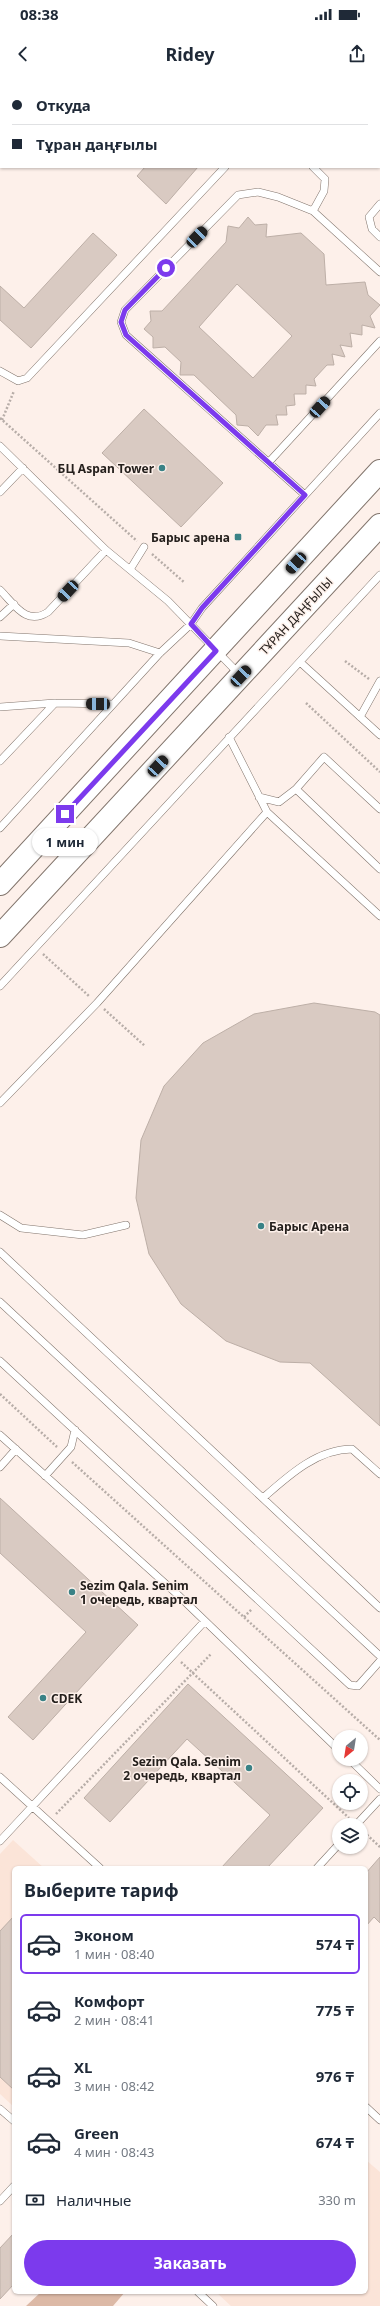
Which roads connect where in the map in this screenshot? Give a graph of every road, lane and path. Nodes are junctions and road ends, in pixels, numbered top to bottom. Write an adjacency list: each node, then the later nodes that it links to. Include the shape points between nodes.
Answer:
1 (224, 168): 9 (lane, via 28,378)
2 (314, 168): 4 (lane, via 326,179 324,191)
3 (380, 204): 5 (lane, via 369,217 372,229)
4 (313, 211): 6 (lane); 13 (lane, via 258,192 238,195 125,310 121,322 126,335)
5 (380, 237)
6 (380, 272)
7 (380, 341): 13 (lane)
8 (0, 371): 9 (lane)
9 (18, 381): 11 (path)
10 (380, 413): 17 (lane)
11 (1, 419): 19 (path)
12 (0, 446): 14 (lane)
13 (269, 462): 17 (lane)
14 (23, 468): 16 (lane); 20 (lane)
15 (380, 471): 29 (main road)
16 (0, 492)
17 (305, 495): 27 (lane, via 202,608)
18 (380, 525): 33 (main road, ТҰРАН ДАҢҒЫЛЫ)
19 (144, 547): 21 (lane); 23 (path)
20 (106, 550): 21 (lane); 25 (lane, via 48,612 39,618 29,618)
21 (131, 568): 27 (lane)
22 (380, 574): 32 (lane)
23 (185, 583)
24 (0, 590): 25 (lane)
25 (14, 604): 26 (lane)
26 (0, 617)
27 (191, 624): 29 (lane); 30 (lane)
28 (0, 636): 30 (lane, via 129,643)
29 (216, 651): 33 (lane); 50 (main road)
30 (160, 653): 37 (lane)
31 (345, 661): 34 (path)
32 (300, 662): 39 (lane); 41 (lane)
33 (241, 676): 52 (main road, ТҰРАН ДАҢҒЫЛЫ)
34 (378, 683): 39 (lane)
35 (55, 703): 37 (lane); 38 (lane); 42 (lane)
36 (306, 703): 43 (path)
37 (113, 704): 48 (lane)
38 (0, 707)
39 (360, 717): 40 (lane)
40 (380, 735)
41 (229, 737): 45 (lane); 53 (lane)
42 (0, 761)
43 (380, 772)
44 (296, 788): 45 (lane, via 279,802); 46 (lane, via 324,757); 49 (lane)
45 (259, 797): 47 (lane)
46 (380, 809)
47 (267, 812): 51 (lane); 54 (lane, via 97,1003)
48 (0, 828)
49 (380, 869)
50 (0, 884)
51 (380, 916)
52 (0, 936)
53 (0, 986)
54 (0, 1103)
55 (0, 1215): 56 (lane, via 21,1228 83,1235)
56 (126, 1225)
57 (0, 1252): 68 (lane)
58 (0, 1302): 73 (lane)
59 (0, 1361): 61 (lane)
60 (0, 1394): 64 (path)
61 (75, 1430): 64 (lane, via 73,1442); 74 (lane, via 350,1685 358,1686)
62 (0, 1435): 63 (lane)
63 (16, 1449): 65 (lane); 67 (lane)
64 (65, 1455): 67 (lane); 76 (path)
65 (0, 1467)
66 (380, 1474): 68 (lane, via 352,1449 339,1449 296,1469)
67 (45, 1476): 70 (lane, via 178,1595)
68 (263, 1498): 69 (lane)
69 (380, 1608)
70 (204, 1622): 72 (lane); 77 (lane)
71 (210, 1654): 75 (path)
72 (174, 1655): 75 (path); 82 (lane)
73 (380, 1656)
74 (380, 1661)
75 (193, 1673): 83 (path); 85 (path)
76 (380, 1740)
77 (332, 1743)
78 (356, 1766): 80 (lane)
79 (0, 1777): 82 (lane)
80 (380, 1789)
81 (380, 1799): 84 (lane)
82 (32, 1807): 85 (lane); 87 (lane)
83 (348, 1818)
84 (362, 1818)
85 (49, 1822): 90 (lane)
86 (368, 1836): 88 (path)
87 (0, 1841)
88 (380, 1847)
89 (332, 1852): 91 (lane)
90 (98, 1866)
91 (319, 1866)
92 (0, 2109): 94 (lane)
93 (368, 2109): 95 (lane)
94 (12, 2119)
95 (380, 2120)
96 (12, 2188): 97 (lane)
97 (0, 2201)
98 (200, 2294): 99 (lane)
99 (213, 2306)

